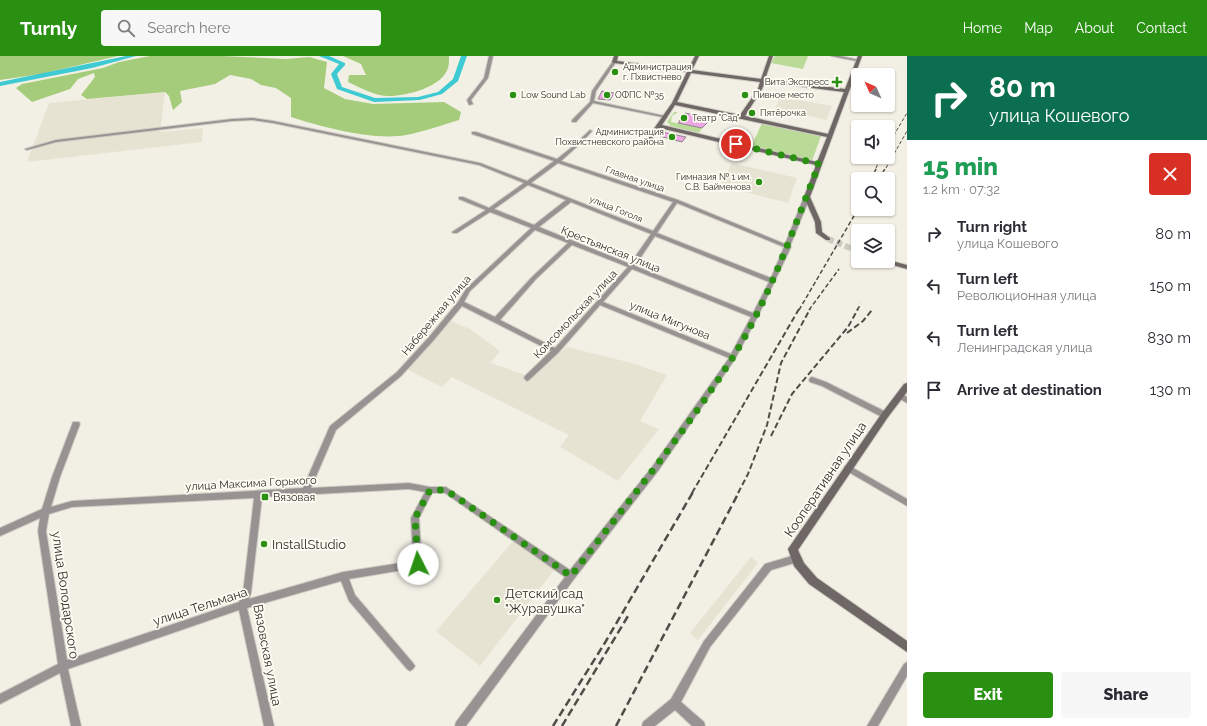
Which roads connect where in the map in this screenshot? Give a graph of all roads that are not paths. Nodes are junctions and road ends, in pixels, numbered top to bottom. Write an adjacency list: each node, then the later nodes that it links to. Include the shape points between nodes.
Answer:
1 (491, 56): 13 (street, via 486,78 469,100)
2 (616, 56): 7 (street)
3 (697, 56): 8 (street)
4 (771, 56): 9 (street)
5 (833, 56): 6 (street)
6 (858, 58): 10 (street)
7 (614, 62): 8 (street); 11 (street, via 594,91)
8 (688, 71): 9 (street); 12 (street)
9 (763, 81): 10 (street); 15 (street, via 760,90)
10 (846, 91): 20 (street)
11 (592, 102): 14 (street); 16 (street)
12 (674, 103): 14 (street); 15 (street)
13 (471, 104)
14 (665, 117): 17 (street)
15 (741, 118): 20 (street)
16 (574, 121)
17 (659, 126): 21 (street); 24 (street)
18 (590, 131): 23 (street, via 581,142)
19 (474, 133): 23 (street, Главная улица)
20 (830, 136): 24 (street)
21 (649, 140)
22 (27, 150): 25 (street, улица Гоголя, via 56,142 254,119 480,164)
23 (557, 161): 25 (street); 29 (street, Главная улица)
24 (819, 164): 26 (street)
25 (529, 183): 28 (street, улица Гоголя); 30 (street)
26 (806, 197): 34 (street, via 818,222 819,233); 36 (street)
27 (461, 198): 30 (street, Крестьянская улица)
28 (570, 200): 31 (street, Набережная улица); 33 (street, улица Гоголя)
29 (676, 201): 33 (street, Комсомольская улица); 36 (street, Главная улица)
30 (491, 211): 31 (street, Крестьянская улица); 32 (street)
31 (534, 228): 35 (street, Крестьянская улица); 41 (street, Набережная улица, via 468,290)
32 (455, 232)
33 (653, 234): 38 (street, Комсомольская улица); 40 (street, улица Гоголя)
34 (828, 239)
35 (571, 243): 38 (street, Крестьянская улица); 44 (street, via 534,278)
36 (788, 247): 40 (street)
37 (895, 264): 39 (street)
38 (631, 267): 42 (street, Комсомольская улица); 43 (street, Крестьянская улица)
39 (907, 267)
40 (772, 281): 43 (street)
41 (461, 303): 44 (street); 55 (street, Набережная улица, via 398,374 332,428)
42 (600, 303): 45 (street, Комсомольская улица); 46 (street, улица Мигунова)
43 (755, 316): 46 (street)
44 (496, 320): 45 (street)
45 (556, 351): 47 (street, Комсомольская улица)
46 (733, 356): 62 (street, via 655,469)
47 (527, 378)
48 (812, 380): 51 (street)
49 (907, 386): 50 (street, Кооперативная улица)
50 (903, 398): 51 (street, Кооперативная улица)
51 (885, 415): 53 (street, Кооперативная улица)
52 (76, 424): 58 (street, улица Володарского)
53 (848, 468): 57 (street); 60 (street, Кооперативная улица, via 798,541 793,550)
54 (430, 490): 55 (street, улица Максима Горького, via 409,486); 61 (street, улица Тельмана, via 415,518 418,564); 62 (street, улица Максима Горького, via 446,490)
55 (306, 491): 56 (street, улица Максима Горького)
56 (258, 494): 58 (street, улица Максима Горького, via 72,504); 63 (street, Вязовская улица, via 247,593)
57 (907, 503)
58 (45, 512): 59 (street, улица Максима Горького); 65 (street, улица Володарского, via 42,531)
59 (0, 532)
60 (795, 558): 64 (street, via 801,569 813,581); 69 (street, via 768,567 707,644)
61 (343, 576): 63 (street, улица Тельмана); 66 (street, via 352,598)
62 (571, 576): 72 (street)
63 (242, 605): 65 (street, улица Тельмана); 71 (street, Вязовская улица)
64 (907, 647)
65 (63, 666): 68 (street, улица Тельмана); 70 (street, улица Володарского)
66 (410, 666)
67 (907, 667): 75 (street)
68 (0, 699)
69 (675, 703): 73 (street); 74 (street)
70 (76, 726)
71 (269, 726)
72 (460, 726)
73 (647, 726)
74 (700, 726)
75 (872, 726)

